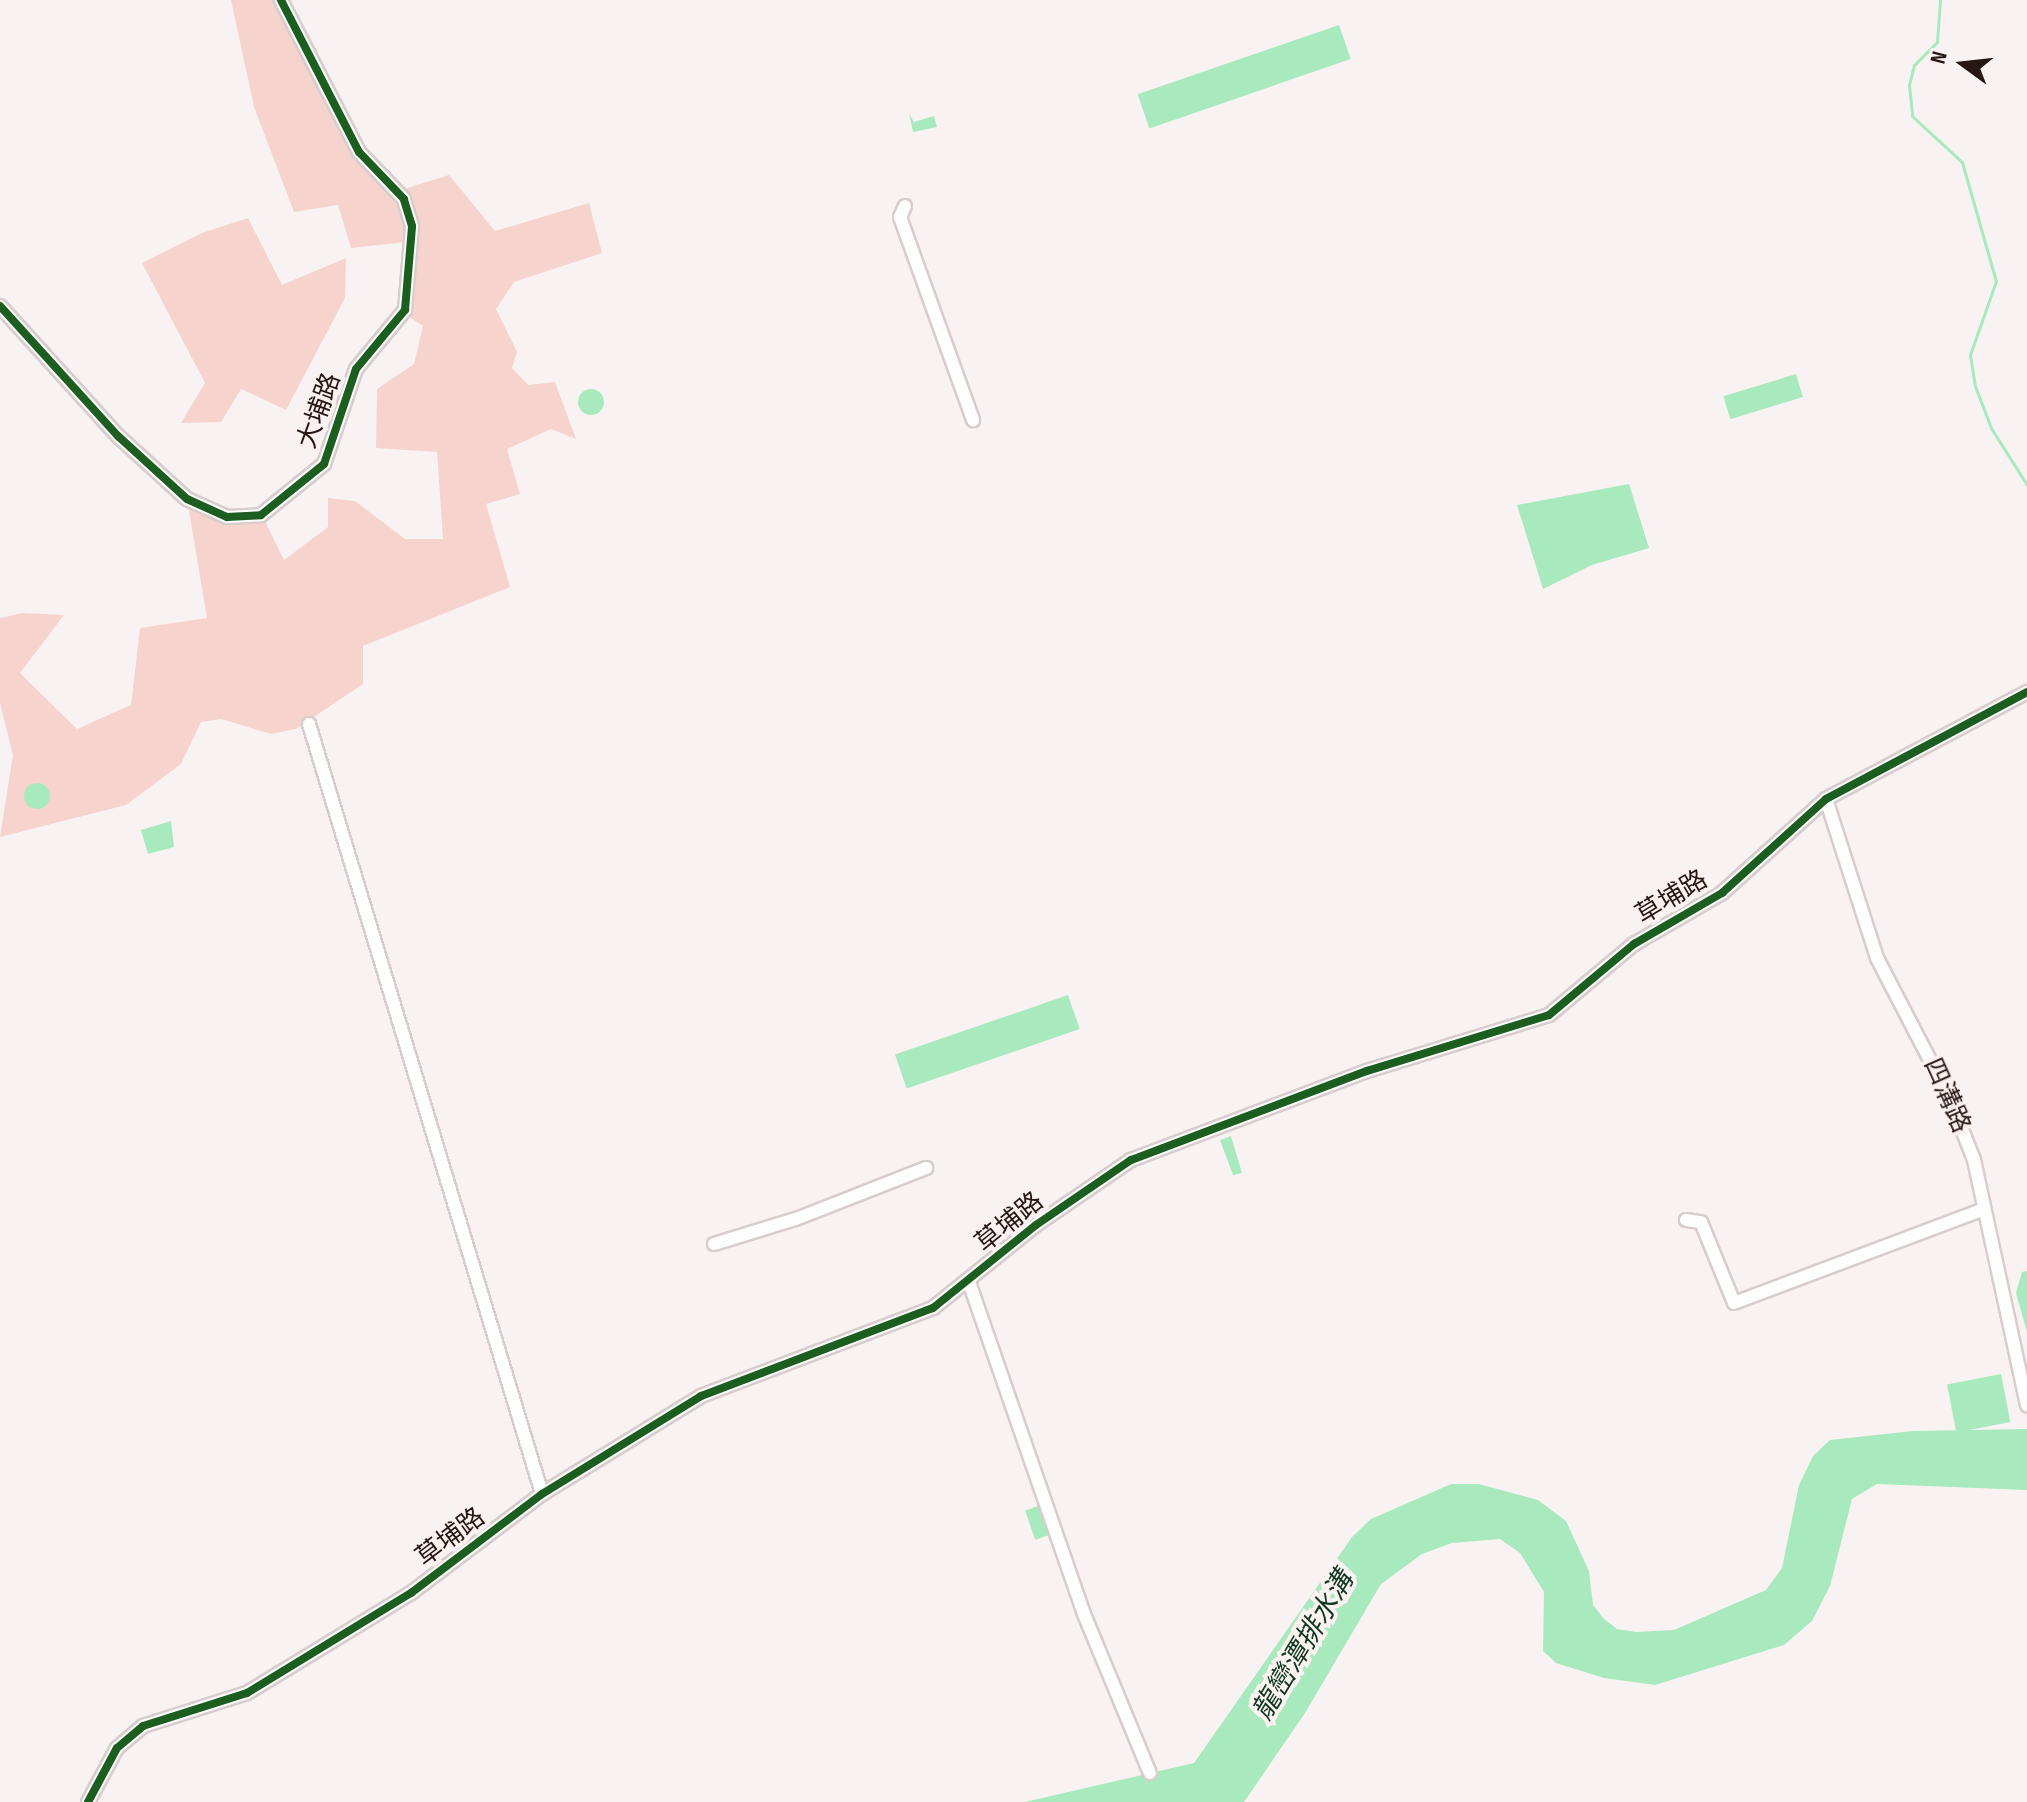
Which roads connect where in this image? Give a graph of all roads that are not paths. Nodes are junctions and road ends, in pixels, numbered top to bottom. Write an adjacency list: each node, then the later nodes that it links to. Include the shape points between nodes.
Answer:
1 (281, 0): 3 (street, 大埔路, via 359,152 404,199 412,226 405,310 356,369 324,464 261,515 227,517 187,499 118,436)
2 (905, 206): 4 (street, via 900,217)
3 (0, 306)
4 (973, 420)
5 (2027, 692): 7 (street, 草埔路)
6 (309, 724): 14 (street)
7 (1826, 799): 9 (street, 四溝路, via 1877,958 1950,1099 1974,1160); 12 (street, 草埔路, via 1722,893 1634,944 1549,1015 1367,1071 1131,1160 1036,1225)
8 (926, 1168): 11 (street)
9 (1984, 1209): 10 (street, via 1734,1303 1701,1222); 13 (street, 四溝路)
10 (1686, 1220)
11 (714, 1244)
12 (969, 1282): 14 (street, 草埔路, via 933,1308 701,1396); 15 (street, via 1084,1614)
13 (2027, 1405)
14 (542, 1494): 16 (street, 草埔路, via 411,1593 247,1693 143,1726 117,1748)
15 (1150, 1773)
16 (88, 1802)

